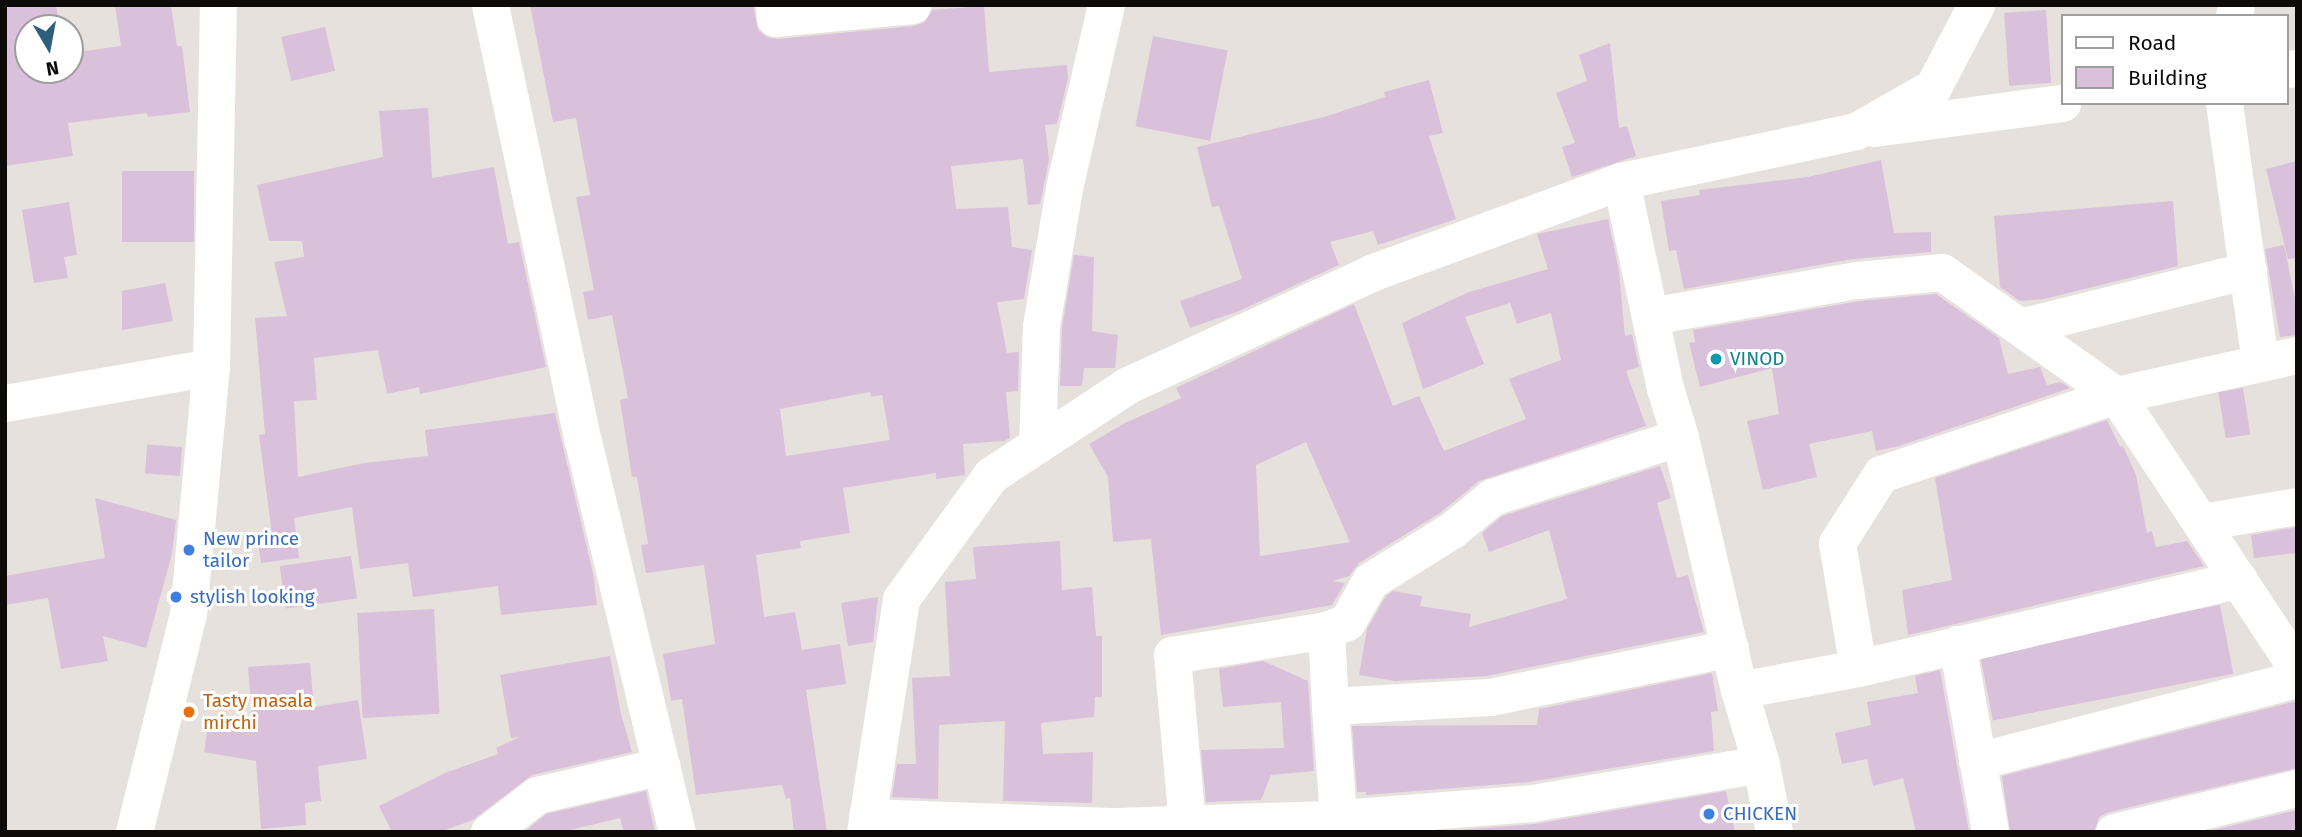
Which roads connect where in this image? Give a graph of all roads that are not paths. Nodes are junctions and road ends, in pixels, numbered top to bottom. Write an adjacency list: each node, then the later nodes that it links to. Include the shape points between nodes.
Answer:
1 (218, 5): 16 (street)
2 (490, 5): 34 (street, via 583,441)
3 (774, 5): 4 (street, via 775,18)
4 (912, 5)
5 (1107, 5): 20 (street, via 1064,188 1041,326)
6 (1976, 5): 9 (street, via 1933,88)
7 (2060, 103): 9 (street)
8 (2224, 105): 11 (street)
9 (1856, 131): 10 (street)
10 (1621, 181): 12 (street); 20 (street, via 1371,273 1128,384)
11 (2248, 270): 13 (street); 15 (street)
12 (1650, 316): 13 (street, via 1857,279 1942,272); 19 (street)
13 (2020, 327): 17 (street)
14 (2297, 355): 15 (street)
15 (2260, 363): 17 (street)
16 (211, 367): 18 (street); 39 (street, via 188,614)
17 (2116, 395): 22 (street); 27 (street, via 1881,474 1837,542)
18 (5, 403)
19 (1680, 437): 24 (street, via 1492,497 1452,530 1370,581 1347,622); 26 (street)
20 (1037, 445): 37 (street, via 991,475 901,599)
21 (2297, 506): 22 (street)
22 (2203, 522): 23 (street)
23 (2239, 579): 25 (street); 28 (street)
24 (1326, 630): 31 (street); 36 (street, via 1172,655)
25 (1957, 644): 27 (street); 32 (street)
26 (1730, 648): 30 (street); 31 (street, via 1490,697)
27 (1858, 668): 30 (street)
28 (2297, 668)
29 (2297, 679): 32 (street)
30 (1739, 690): 33 (street)
31 (1331, 706): 38 (street)
32 (1977, 761): 43 (street)
33 (1761, 764): 38 (street, via 1532,803); 42 (street)
34 (662, 766): 40 (street, via 537,795); 41 (street)
35 (2297, 788): 44 (street)
36 (1187, 824): 37 (street); 38 (street)
37 (866, 825)
38 (1339, 825)
39 (134, 832)
40 (489, 832)
41 (677, 832)
42 (1774, 832)
43 (1990, 832)
44 (2114, 832)

